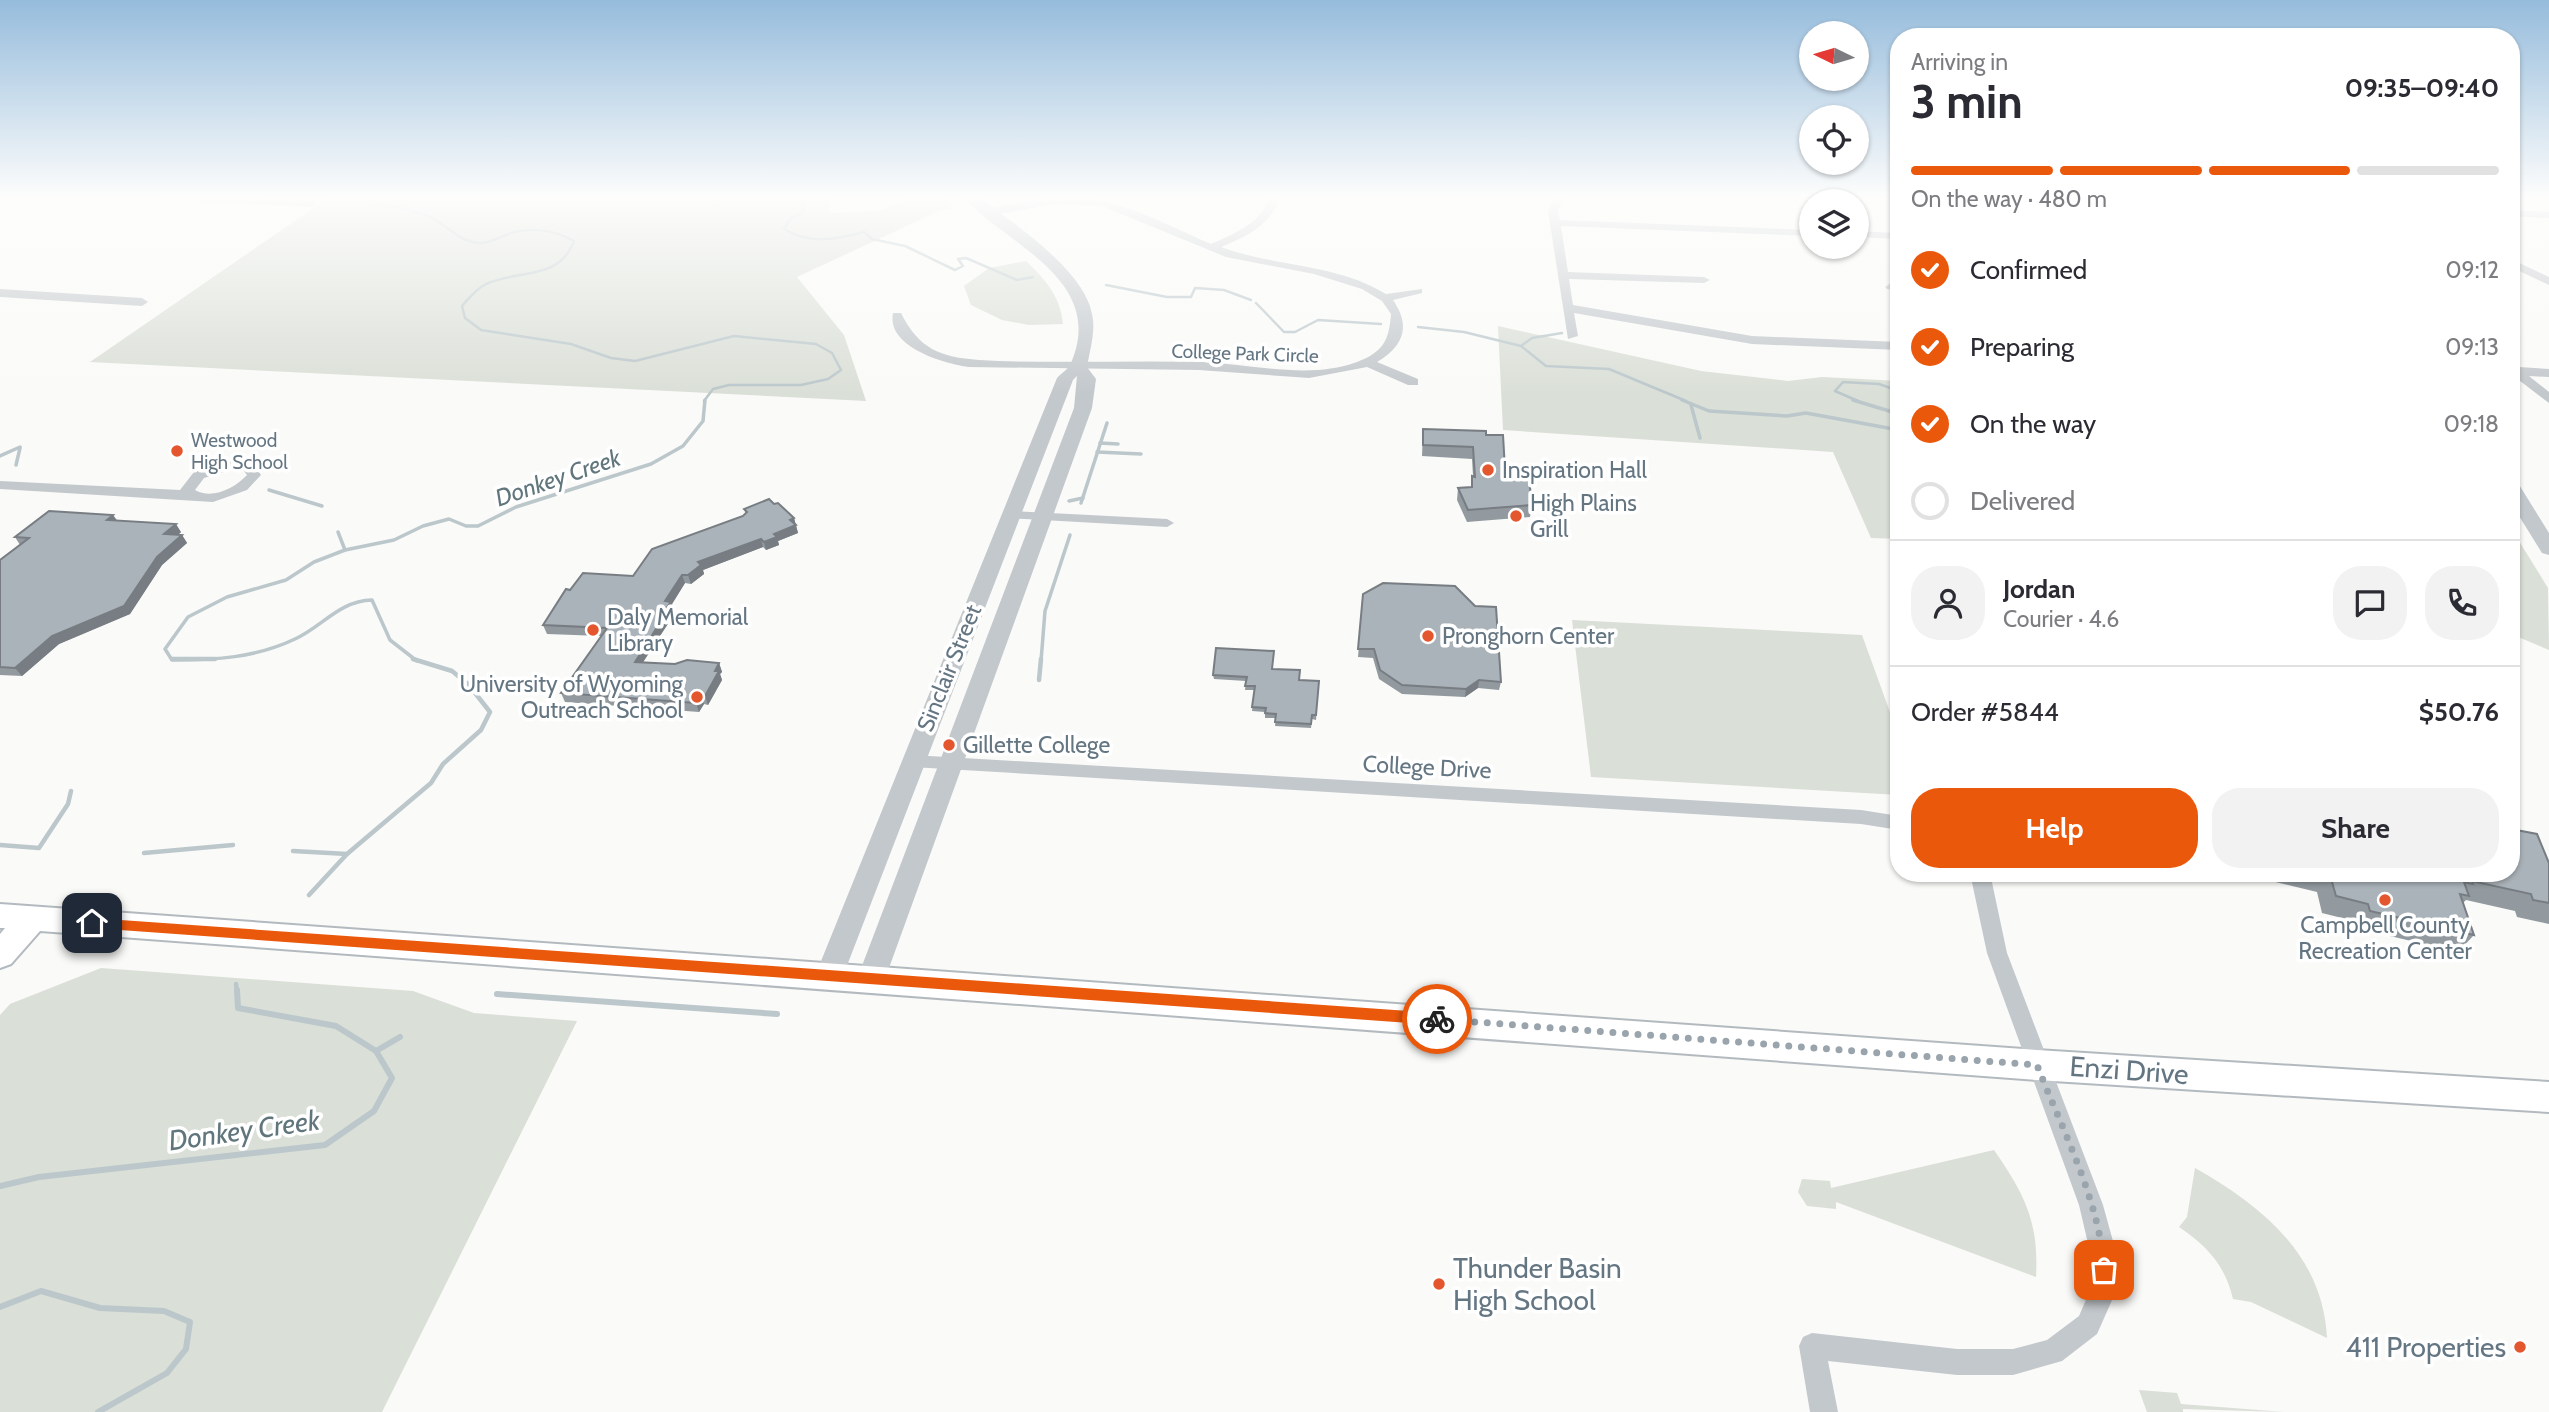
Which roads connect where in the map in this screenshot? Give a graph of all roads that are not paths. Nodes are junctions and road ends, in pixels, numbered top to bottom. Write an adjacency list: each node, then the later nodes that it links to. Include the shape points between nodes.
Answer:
1 (1048, 262): 19 (street, Sinclair Street, via 1065,276 1085,319)
2 (1274, 262): 12 (street, via 1344,277)
3 (1561, 262): 7 (street)
4 (2520, 267): 6 (street)
5 (2549, 268): 6 (street)
6 (2526, 270): 9 (street)
7 (1563, 275): 8 (street); 14 (street)
8 (1704, 280)
9 (2549, 282)
10 (1418, 291): 12 (street)
11 (0, 293): 13 (street)
12 (1384, 298): 18 (street, College Park Circle, via 1398,320 1397,332 1390,345)
13 (142, 302)
14 (1568, 308): 16 (street); 17 (street, via 1752,340)
15 (898, 316): 19 (street, College Park Circle, via 899,328 916,345 950,360)
16 (1572, 337)
17 (1890, 346)
18 (1367, 362): 19 (street, College Park Circle, via 1296,375 1226,367); 23 (street)
19 (1079, 367): 28 (street, Sinclair Street, via 1065,378); 29 (street, Sinclair Street, via 1088,379 1083,408)
20 (2520, 371): 21 (street)
21 (2549, 373)
22 (2520, 376): 24 (street)
23 (1413, 382)
24 (2549, 399)
25 (0, 485): 26 (street)
26 (190, 495)
27 (2520, 502): 31 (street)
28 (1010, 515): 29 (street); 32 (street, Sinclair Street)
29 (1043, 516): 30 (street); 33 (street, Sinclair Street)
30 (1167, 523)
31 (2549, 549)
32 (912, 761): 33 (street, College Drive); 39 (street, Sinclair Street)
33 (952, 763): 34 (street, College Drive); 40 (street, Sinclair Street)
34 (1890, 822)
35 (1982, 882): 41 (street, via 1997,953)
36 (0, 916): 37 (main road, Enzi Drive)
37 (33, 918): 38 (main road); 39 (main road, Enzi Drive)
38 (0, 955)
39 (829, 976): 40 (main road, Enzi Drive)
40 (871, 979): 41 (main road, Enzi Drive)
41 (2037, 1065): 42 (main road, Enzi Drive); 43 (street, via 2091,1205 2103,1252 2104,1289 2088,1325 2053,1352 2013,1362 1957,1362 1812,1346)
42 (2549, 1097)
43 (1824, 1412)

